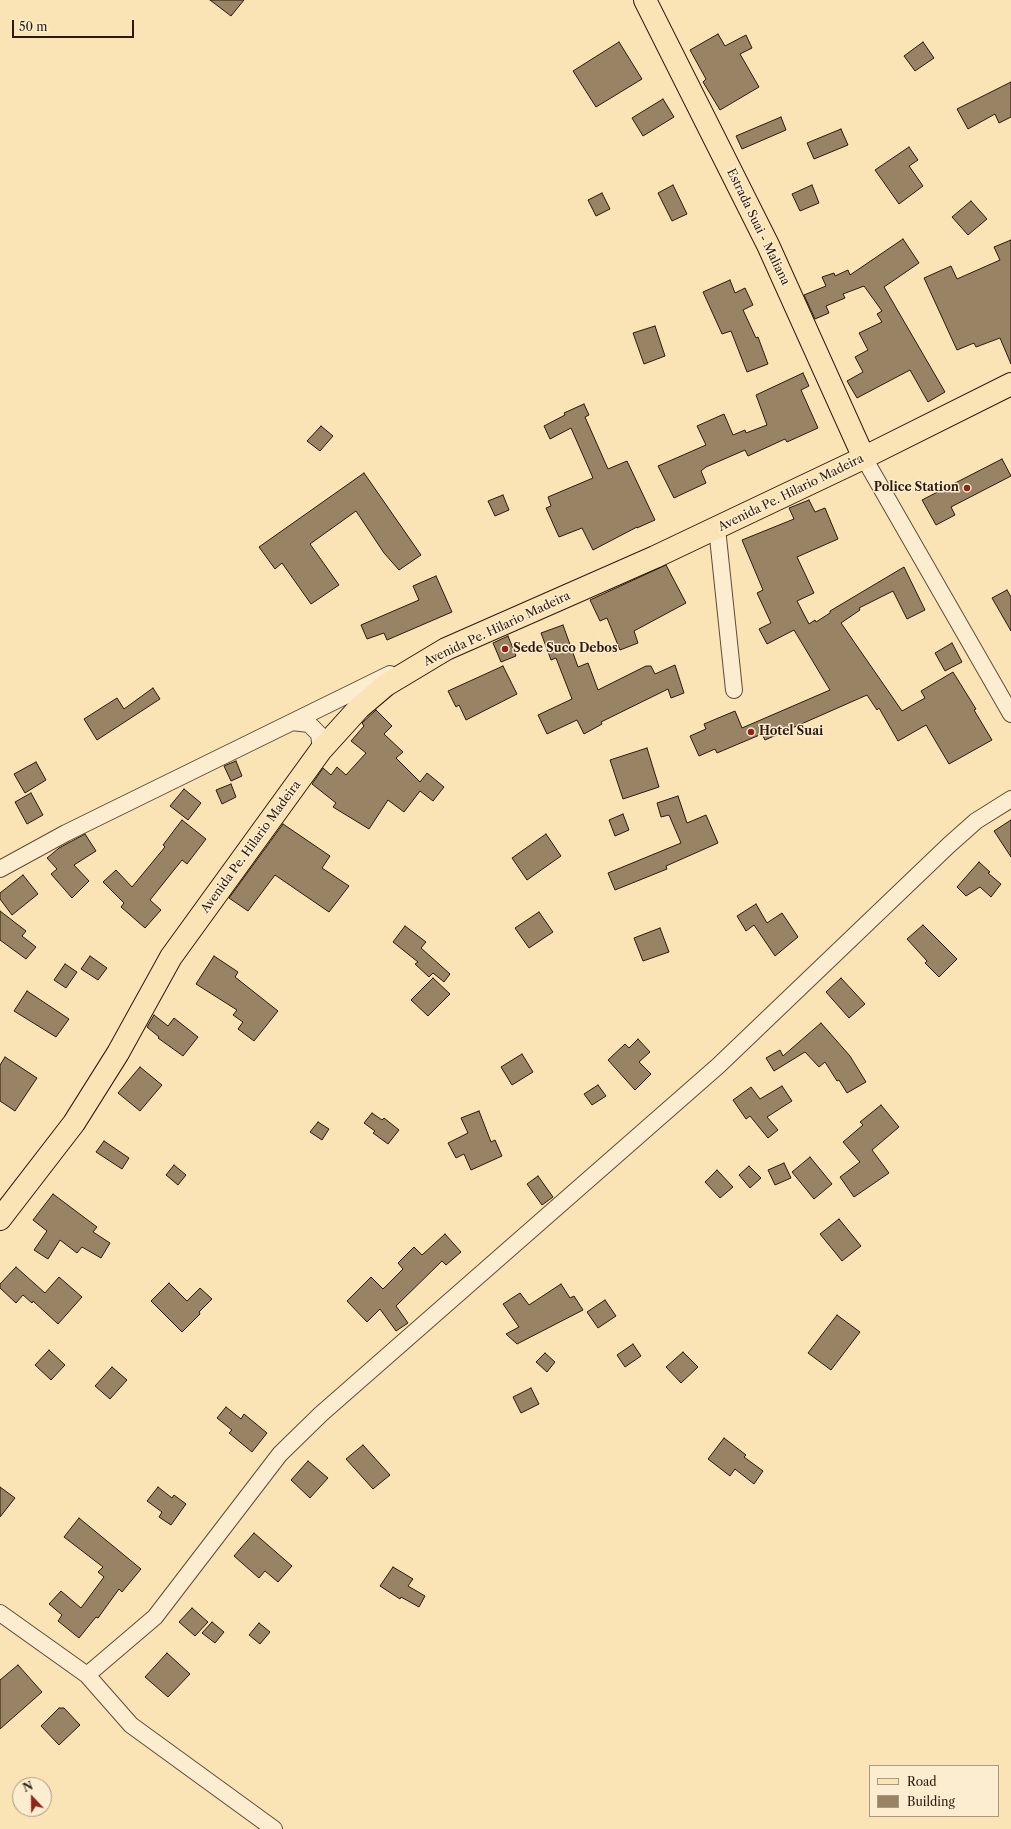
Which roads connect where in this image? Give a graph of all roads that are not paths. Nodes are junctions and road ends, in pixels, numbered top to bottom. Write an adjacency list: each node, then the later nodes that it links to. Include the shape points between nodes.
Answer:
1 (645, 0): 3 (main road, Estrada Suai - Maliana, via 768,246)
2 (1011, 384): 3 (main road, Avenida Pe. Hilario Madeira)
3 (864, 458): 4 (main road, Avenida Pe. Hilario Madeira); 7 (street)
4 (717, 528): 5 (main road, Avenida Pe. Hilario Madeira); 6 (street)
5 (446, 649): 8 (street); 9 (main road, Avenida Pe. Hilario Madeira, via 386,685 359,708)
6 (734, 690)
7 (1011, 714)
8 (292, 722): 9 (street, via 308,724 319,734); 11 (street, via 66,833)
9 (321, 750): 12 (main road, Avenida Pe. Hilario Madeira, via 172,957 118,1053 74,1123)
10 (1011, 800): 14 (street, via 976,821 949,845 718,1066 321,1414 280,1454 155,1617)
11 (0, 869)
12 (0, 1219)
13 (0, 1613): 14 (street)
14 (87, 1676): 15 (street, via 131,1725)
15 (274, 1829)

